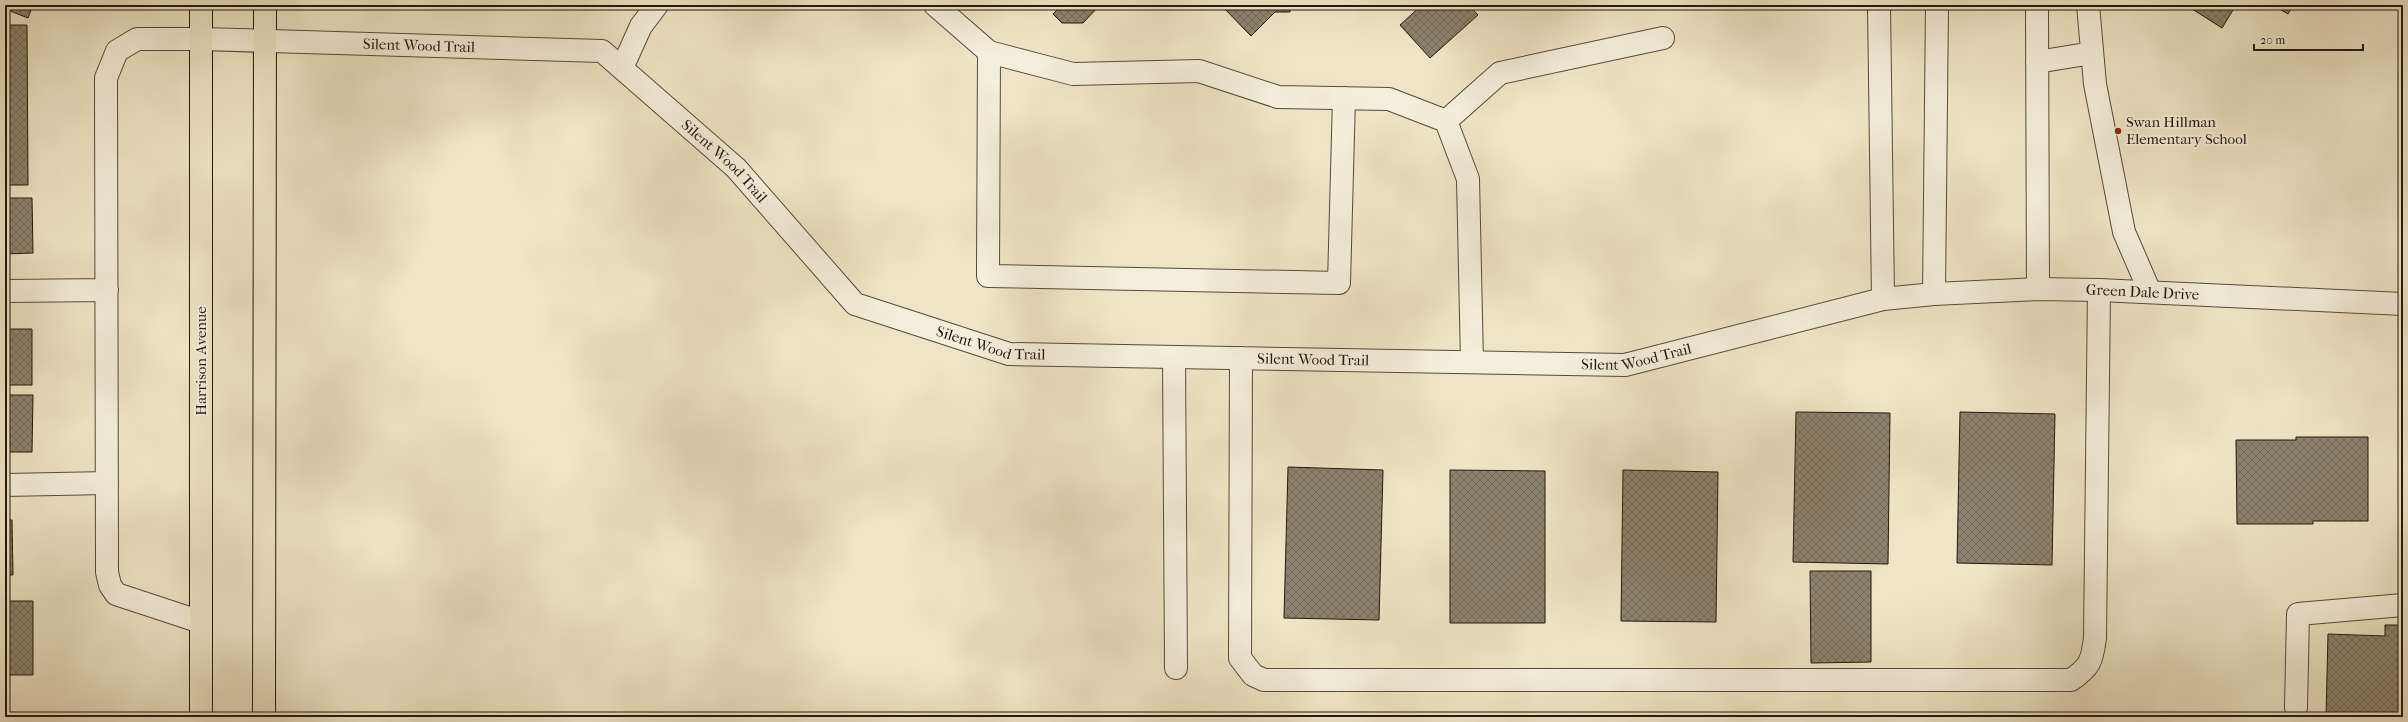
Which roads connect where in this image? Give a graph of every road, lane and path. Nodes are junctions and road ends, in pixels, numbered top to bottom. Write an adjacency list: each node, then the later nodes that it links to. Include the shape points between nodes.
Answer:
1 (201, 5): 10 (main road, Harrison Avenue)
2 (265, 5): 11 (main road)
3 (657, 5): 15 (street, via 641,26)
4 (935, 5): 12 (street)
5 (1879, 5): 24 (street)
6 (1937, 5): 23 (street)
7 (2036, 5): 14 (street)
8 (2088, 5): 13 (street)
9 (1664, 38): 17 (street, via 1500,73)
10 (202, 39): 11 (street, Silent Wood Trail); 19 (street, Silent Wood Trail, via 137,38 117,51 106,78); 32 (main road, Harrison Avenue)
11 (265, 39): 15 (street, Silent Wood Trail, via 602,51); 36 (main road)
12 (989, 52): 16 (street, via 1073,74 1199,71 1278,97); 16 (street, via 988,276 1339,283)
13 (2092, 53): 14 (street); 22 (street, via 2124,232)
14 (2037, 62): 18 (street)
15 (622, 68): 26 (street, Silent Wood Trail, via 736,168 855,304 1009,354)
16 (1344, 98): 17 (street, via 1389,99)
17 (1446, 121): 28 (street, via 1468,179)
18 (2038, 289): 20 (street, Green Dale Drive); 23 (street, Green Dale Drive)
19 (107, 290): 21 (street); 29 (street, Silent Wood Trail)
20 (2099, 290): 22 (street, Green Dale Drive); 27 (street, via 2096,638 2092,660 2084,671 2071,680 1264,680 1253,675 1240,658)
21 (5, 291)
22 (2150, 292): 25 (street, Green Dale Drive)
23 (1934, 294): 24 (street, Green Dale Drive)
24 (1882, 299): 28 (street, Silent Wood Trail, via 1625,365)
25 (2403, 304)
26 (1174, 357): 27 (street, Silent Wood Trail); 33 (street)
27 (1241, 358): 28 (street, Silent Wood Trail)
28 (1472, 362)
29 (107, 483): 30 (street); 32 (street, Silent Wood Trail, via 107,572 110,585 116,594)
30 (5, 485)
31 (2403, 605): 34 (street, via 2298,614)
32 (201, 622): 35 (main road, Harrison Avenue)
33 (1176, 668)
34 (2296, 708)
35 (201, 717)
36 (264, 717)

